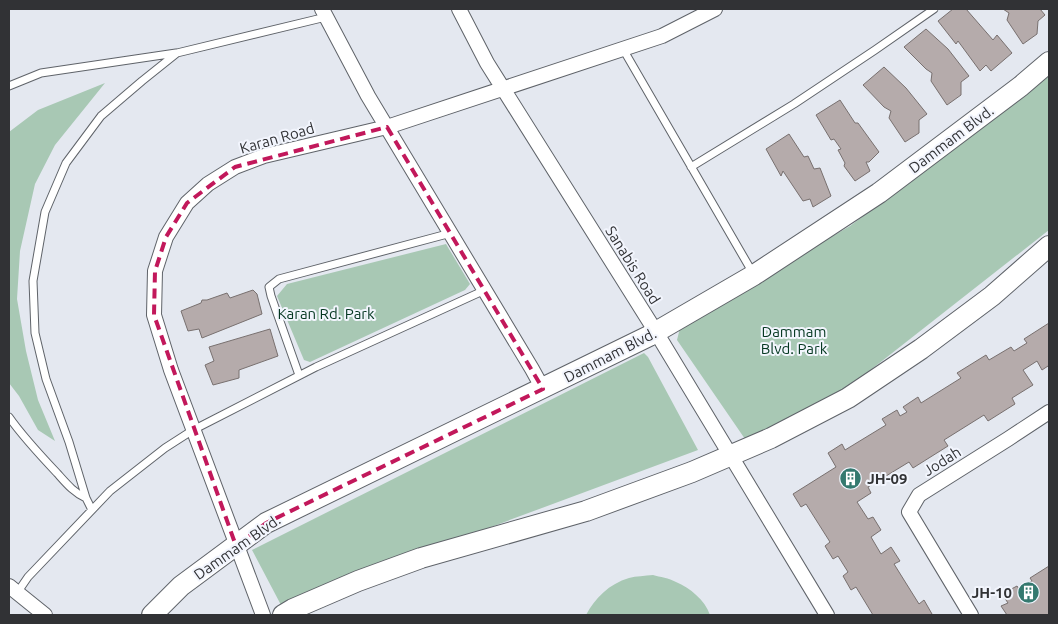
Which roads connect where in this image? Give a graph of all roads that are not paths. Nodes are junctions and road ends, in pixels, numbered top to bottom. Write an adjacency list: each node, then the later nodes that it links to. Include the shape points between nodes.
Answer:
1 (459, 9): 9 (street, Sanabis Road)
2 (715, 9): 5 (street, Karan Road, via 662,36)
3 (934, 9): 11 (lane, via 794,104)
4 (324, 13): 6 (lane); 10 (street)
5 (623, 49): 9 (street, Karan Road); 11 (lane)
6 (177, 53): 8 (lane, via 41,74); 23 (lane, via 101,116 66,163 45,212 33,281 35,333 46,379)
7 (1049, 62): 14 (main road, Dammam Blvd., via 879,194)
8 (9, 86)
9 (504, 88): 10 (street, Karan Road); 16 (street, Sanabis Road)
10 (387, 127): 12 (street); 21 (street, Karan Road, via 264,156 235,167 208,184 187,203 166,237 154,271 154,314)
11 (691, 167): 14 (lane)
12 (450, 233): 15 (street); 17 (lane, via 279,279 270,287)
13 (1049, 246): 22 (main road, via 992,296 848,398 772,438)
14 (754, 275): 16 (main road, Dammam Blvd.)
15 (485, 290): 17 (lane); 18 (street)
16 (656, 332): 18 (main road, Dammam Blvd.); 22 (street, Sanabis Road)
17 (299, 375): 21 (lane)
18 (543, 389): 25 (main road, Dammam Blvd., via 266,524)
19 (1049, 412): 32 (street, Jodah, via 918,495 909,512)
20 (9, 417): 23 (lane, via 51,468 76,494)
21 (193, 430): 24 (lane, via 116,486); 25 (street, Karan Road)
22 (731, 455): 30 (main road, via 586,511 421,558 358,581); 31 (street, Sanabis Road)
23 (86, 498): 24 (lane)
24 (92, 510): 26 (lane)
25 (236, 546): 28 (main road, Dammam Blvd., via 181,586); 29 (street, Karan Road)
26 (13, 590): 27 (street)
27 (45, 615)
28 (152, 615)
29 (263, 615)
30 (283, 615)
31 (827, 615)
32 (971, 615)

